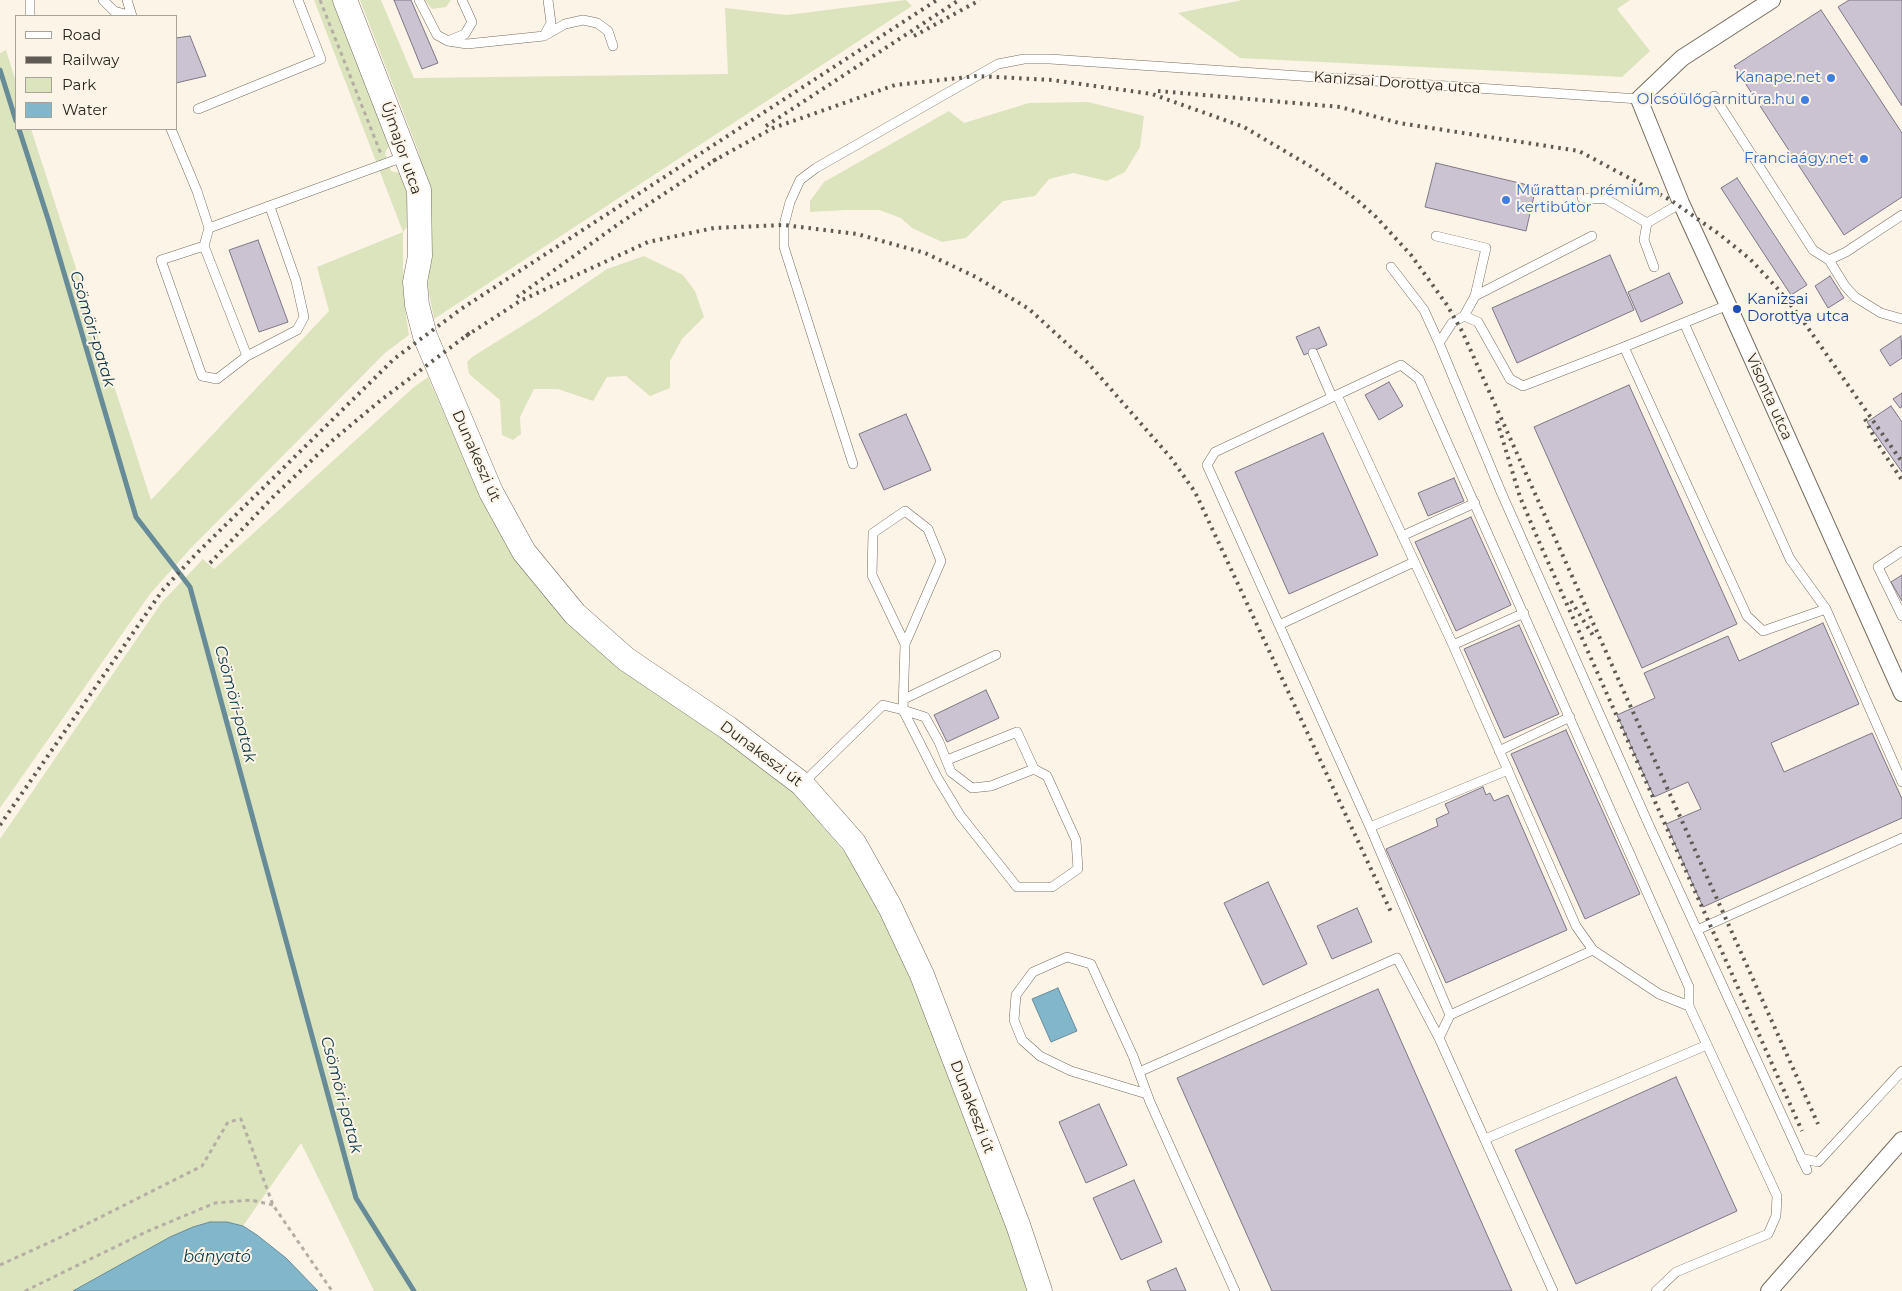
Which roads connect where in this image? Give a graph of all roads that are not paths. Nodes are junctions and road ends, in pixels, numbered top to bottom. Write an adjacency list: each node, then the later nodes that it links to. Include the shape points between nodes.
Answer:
1 (30, 0): 10 (lane)
2 (103, 0): 11 (lane, via 114,11)
3 (127, 0): 12 (lane)
4 (298, 0): 18 (lane, via 321,60)
5 (345, 0): 20 (street, Újmajor utca)
6 (419, 0): 14 (lane, via 437,35)
7 (462, 0): 14 (lane, via 472,22 465,34)
8 (548, 0): 13 (lane, via 551,23)
9 (1772, 0): 17 (street, via 1682,58)
10 (30, 15)
11 (128, 15)
12 (132, 15)
13 (544, 36): 14 (lane, via 467,44); 15 (lane, via 565,24 583,20 597,23 608,31)
14 (448, 41)
15 (613, 46)
16 (1714, 96): 30 (lane, via 1813,250)
17 (1638, 99): 22 (street, Visonta utca); 44 (lane, Kanizsai Dorottya utca, via 1050,59 998,64 816,168 800,180 790,202 784,225 784,247)
18 (198, 109)
19 (171, 130): 26 (lane)
20 (396, 160): 23 (lane); 42 (street, Újmajor utca, via 419,190 417,305)
21 (1582, 198): 25 (lane, via 1606,199)
22 (1681, 203): 25 (lane); 34 (street, Visonta utca)
23 (270, 207): 26 (lane); 41 (lane, via 296,281 304,317 297,330)
24 (1902, 215): 30 (lane)
25 (1647, 223): 32 (lane, via 1644,240)
26 (209, 228): 29 (lane)
27 (1436, 236): 33 (lane, via 1486,248)
28 (1592, 236): 33 (lane)
29 (204, 246): 41 (lane); 41 (lane, via 160,260 202,376 217,380)
30 (1829, 260): 36 (lane, via 1855,297 1881,313)
31 (1391, 267): 38 (lane, via 1424,310)
32 (1654, 267)
33 (1475, 296): 35 (lane)
34 (1728, 305): 37 (lane); 56 (street, Visonta utca)
35 (1464, 316): 38 (lane, via 1452,323); 39 (lane, via 1478,322 1510,379 1523,386)
36 (1902, 319)
37 (1684, 323): 39 (lane); 49 (lane, via 1790,559)
38 (1439, 343): 68 (lane, via 1501,492)
39 (1624, 348): 49 (lane, via 1747,616 1763,631)
40 (1313, 353): 43 (lane)
41 (247, 356)
42 (435, 359): 65 (street, Dunakeszi út, via 496,501 524,552 574,614 626,659 728,728)
43 (1335, 396): 45 (lane, via 1401,365 1413,374 1419,379); 46 (lane); 52 (lane, via 1215,452 1207,465)
44 (854, 464)
45 (1475, 503): 46 (lane); 50 (lane)
46 (1402, 536): 48 (lane)
47 (1902, 551): 51 (lane, via 1878,566)
48 (1414, 562): 52 (lane); 54 (lane)
49 (1826, 609): 64 (lane)
50 (1524, 613): 54 (lane); 59 (lane)
51 (1902, 616)
52 (1279, 625): 66 (lane)
53 (905, 644): 53 (lane, via 872,576 872,533 905,511 928,529 941,561); 57 (lane)
54 (1453, 645): 60 (lane)
55 (996, 655): 57 (lane)
56 (1902, 693)
57 (904, 698): 58 (lane)
58 (903, 710): 61 (lane, via 925,717); 62 (lane, via 960,815 1017,887 1052,887 1078,869 1076,840 1047,776); 65 (lane, via 883,705)
59 (1570, 717): 60 (lane); 70 (lane, via 1689,988)
60 (1499, 751): 63 (lane)
61 (946, 760): 62 (lane, via 951,772 972,788 991,786); 62 (lane, via 1017,732)
62 (1034, 769)
63 (1508, 770): 66 (lane); 69 (lane, via 1576,926)
64 (1902, 782)
65 (802, 784): 82 (street, Dunakeszi út, via 854,842 890,907 925,985 1018,1225)
66 (1370, 828): 71 (lane)
67 (1902, 838): 68 (lane)
68 (1697, 930): 79 (lane)
69 (1593, 950): 70 (lane, via 1658,994); 71 (lane)
70 (1689, 1006): 73 (lane)
71 (1450, 1015): 72 (lane)
72 (1440, 1038): 75 (lane, via 1397,958); 77 (lane)
73 (1707, 1045): 77 (lane); 81 (lane, via 1777,1196 1776,1216 1768,1234 1676,1272)
74 (1902, 1071): 79 (lane, via 1818,1162)
75 (1139, 1072): 76 (lane); 76 (lane, via 1091,964 1067,958 1032,972 1016,995 1014,1020 1022,1040 1040,1056 1071,1071)
76 (1147, 1094): 83 (lane)
77 (1485, 1140): 84 (lane)
78 (1902, 1140): 85 (street)
79 (1801, 1158): 80 (lane)
80 (1807, 1170)
81 (1659, 1290)
82 (1040, 1291)
83 (1235, 1291)
84 (1553, 1291)
85 (1769, 1291)

